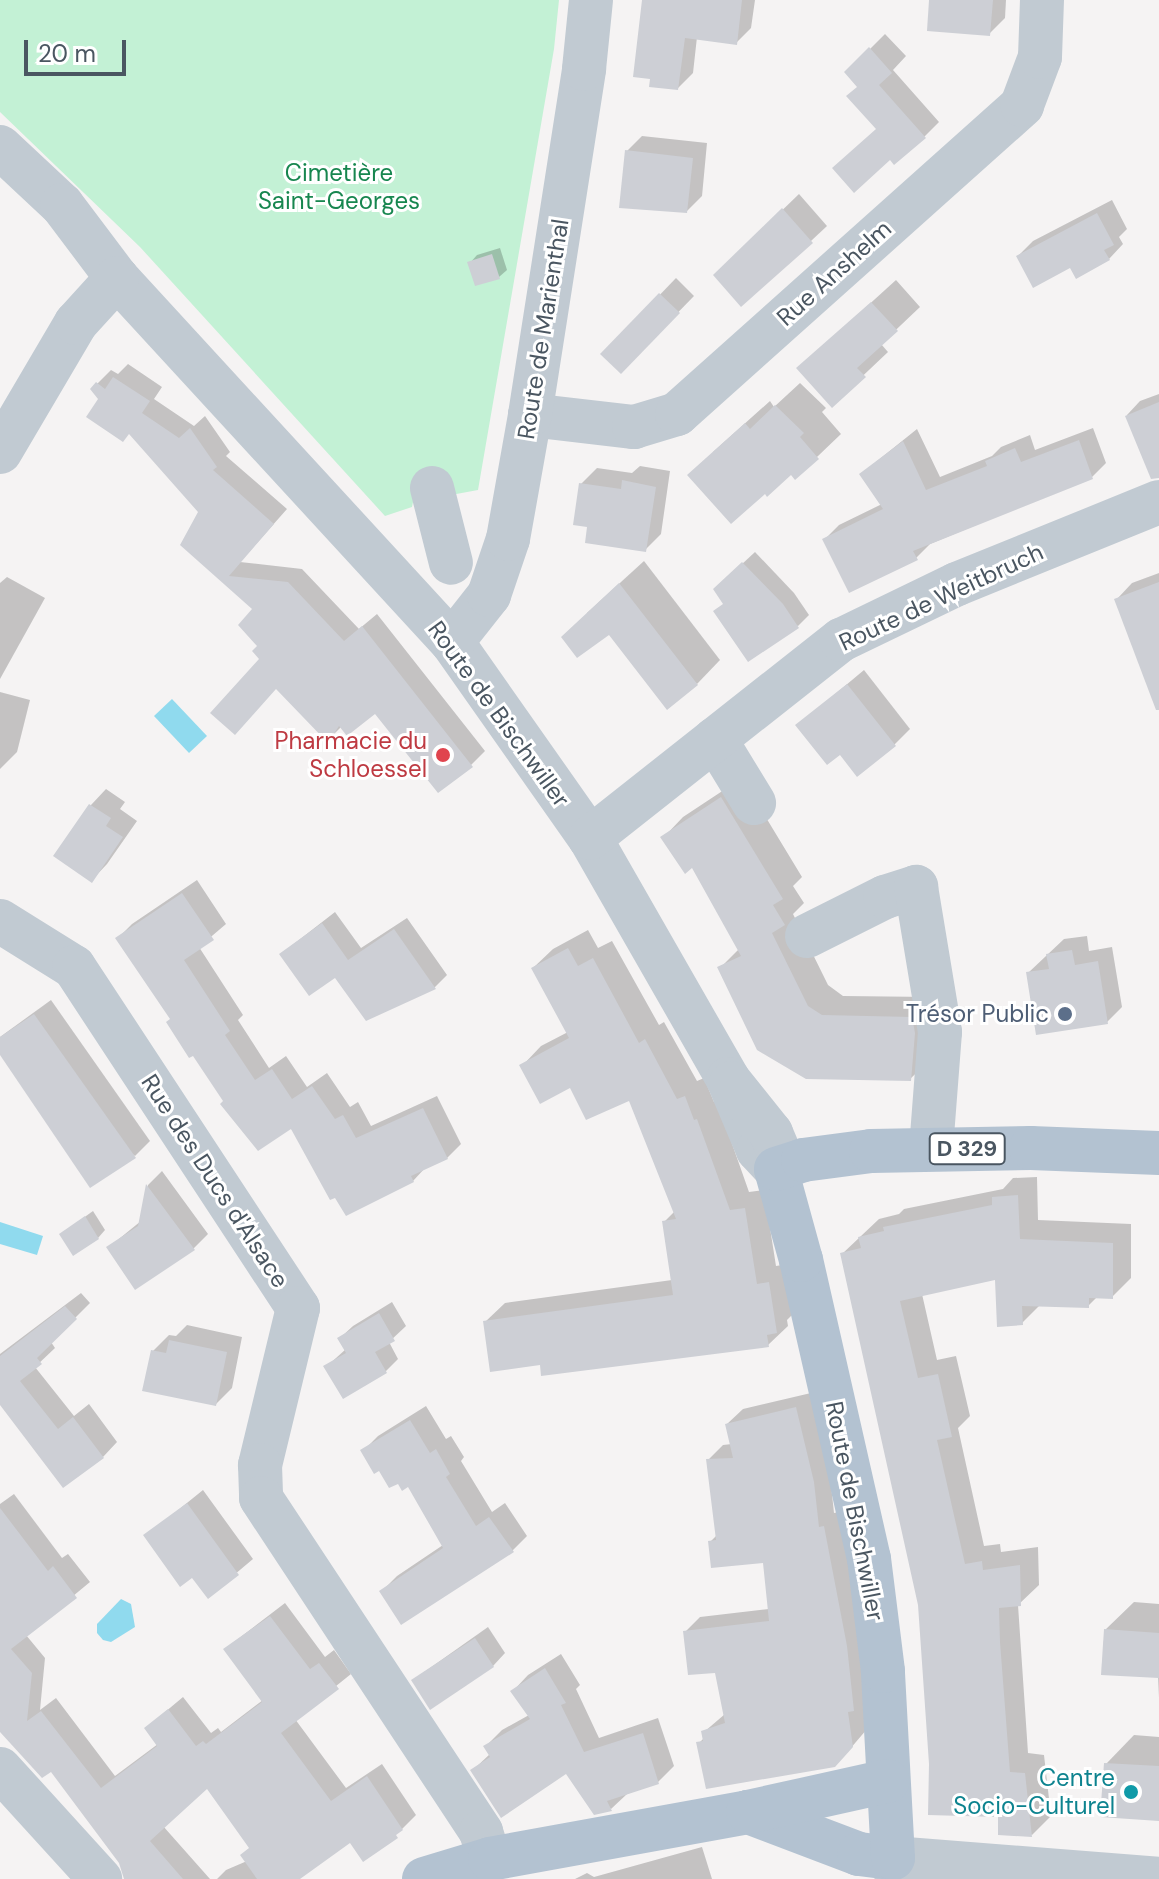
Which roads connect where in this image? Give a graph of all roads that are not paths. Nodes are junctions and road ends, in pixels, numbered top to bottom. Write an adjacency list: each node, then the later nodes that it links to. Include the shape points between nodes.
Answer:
1 (591, 0): 6 (street, Route de Marienthal)
2 (1042, 0): 6 (street, Rue Anshelm, via 1040,57 1022,105 677,414 634,427)
3 (0, 147): 5 (street, Route de Bischwiller, via 62,205)
4 (0, 168): 5 (street, Route de Bischwiller, via 53,224)
5 (117, 278): 7 (street, via 76,323); 11 (street, Route de Bischwiller)
6 (530, 415): 11 (street, Route de Marienthal, via 508,539 489,595)
7 (0, 452)
8 (432, 488): 10 (street)
9 (1159, 502): 12 (street, Route de Weitbruch, via 957,584 841,640)
10 (451, 563)
11 (452, 642): 14 (street, Route de Bischwiller)
12 (715, 739): 13 (street); 14 (street, Route de Weitbruch)
13 (754, 803)
14 (590, 838): 19 (street, Route de Bischwiller, via 731,1083 758,1150)
15 (0, 921): 23 (street, Rue des Ducs d'Alsace, via 74,967 298,1308 260,1465 261,1498 481,1832)
16 (807, 936): 17 (street, via 916,887 940,1032)
17 (931, 1149): 18 (main road, D 329); 19 (main road, D 329, via 847,1153)
18 (1159, 1153)
19 (776, 1169): 21 (main road, Route de Bischwiller, via 869,1559 883,1671)
20 (0, 1769): 25 (street)
21 (888, 1781): 22 (main road); 24 (main road, Route de Bischwiller)
22 (748, 1812): 23 (main road); 24 (main road)
23 (490, 1859): 26 (main road)
24 (895, 1869): 27 (street)
25 (100, 1879)
26 (424, 1879)
27 (1158, 1879)

